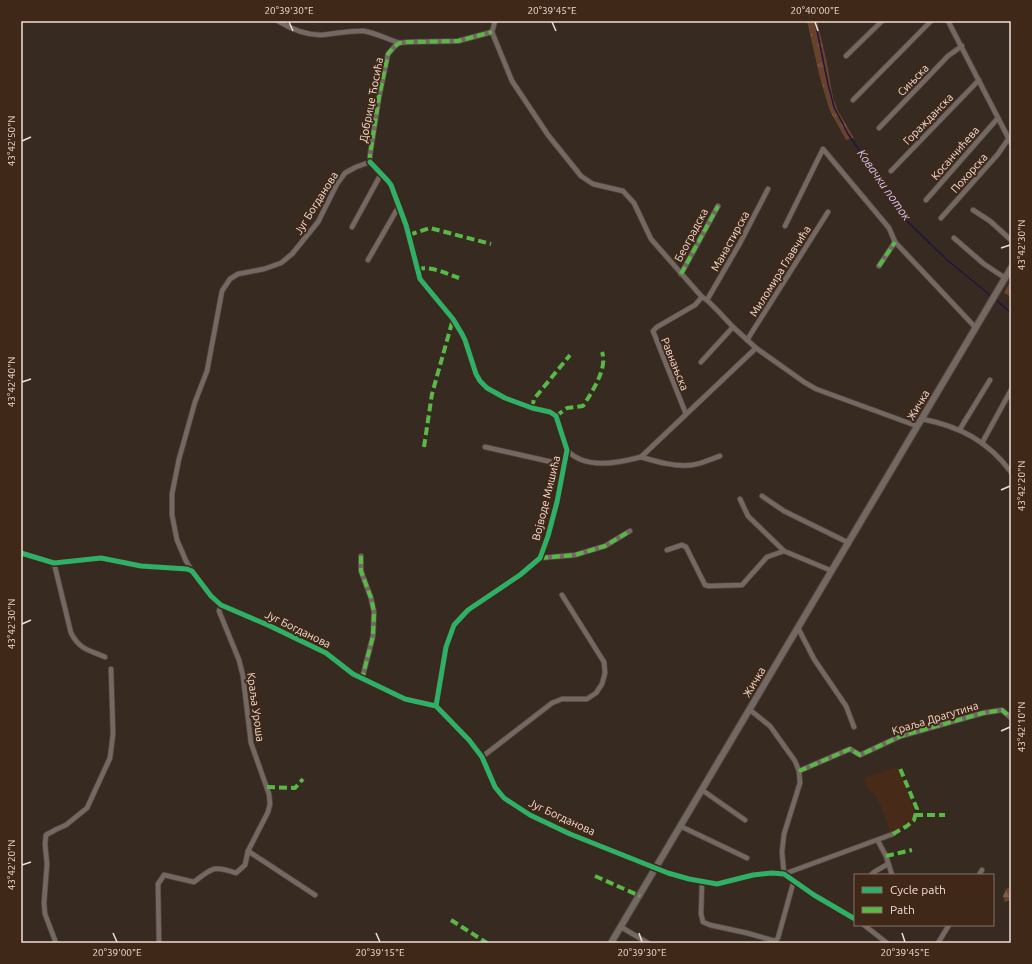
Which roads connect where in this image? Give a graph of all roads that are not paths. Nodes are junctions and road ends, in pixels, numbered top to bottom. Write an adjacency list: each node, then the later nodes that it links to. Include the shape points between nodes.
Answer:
1 (278, 21): 7 (street, via 306,34 362,31 372,32)
2 (495, 21): 6 (street)
3 (882, 21): 9 (street)
4 (931, 21): 11 (street)
5 (948, 21): 8 (street)
6 (492, 32): 7 (street, via 458,41); 33 (street, via 512,81 548,135 581,176 593,184 623,191 634,203 651,239)
7 (399, 43): 15 (street, Добрице Ћосића, via 388,54)
8 (962, 46): 10 (street); 13 (street, Сињска, via 948,56)
9 (846, 56)
10 (979, 80): 12 (street); 16 (street, Горажданска)
11 (853, 100)
12 (998, 118): 14 (street); 19 (street, Косанчићева)
13 (879, 128)
14 (1010, 141): 24 (street, Похорска)
15 (370, 162): 17 (street, Војводе Мишића); 65 (street, Југ Богданова, via 345,174 337,184 318,222 292,254 281,263 238,274 230,279 222,290 207,371 183,444 172,494 172,515 177,540)
16 (891, 171)
17 (381, 174): 20 (street, Војводе Мишића, via 391,185); 26 (street)
18 (768, 189): 36 (street, Манастирска)
19 (926, 200)
20 (398, 206): 30 (street); 50 (street, Војводе Мишића, via 409,235 420,278 449,313 462,334 480,381 505,398 556,416)
21 (718, 206): 33 (street, Београдска)
22 (974, 210): 28 (street)
23 (828, 212): 39 (street, Миломира Главчића)
24 (941, 218)
25 (785, 226): 29 (street, via 823,149 889,228)
26 (352, 228)
27 (954, 238): 34 (street)
28 (1011, 240)
29 (894, 242): 31 (street); 38 (street)
30 (368, 260)
31 (879, 266)
32 (1011, 268): 34 (main road, Жичка)
33 (681, 274): 35 (street)
34 (1005, 278): 38 (main road, Жичка)
35 (702, 297): 36 (street); 44 (street, Равнањска, via 696,305 653,331)
36 (707, 300): 37 (street)
37 (733, 327): 39 (street); 41 (street)
38 (976, 328): 45 (main road, Жичка)
39 (748, 340): 40 (street)
40 (756, 348): 44 (street); 46 (street, via 816,389)
41 (701, 362)
42 (990, 380): 47 (street)
43 (1011, 390): 48 (street)
44 (686, 414): 52 (street)
45 (922, 419): 46 (main road, Жичка); 47 (street)
46 (917, 426): 58 (main road, Жичка)
47 (960, 429): 48 (street)
48 (982, 444): 54 (street, via 1004,462)
49 (485, 447): 53 (street, Војводе Мишића)
50 (568, 450): 52 (street, via 582,460 599,463); 53 (street, Војводе Мишића)
51 (720, 456): 52 (street, via 694,464 678,465)
52 (641, 457)
53 (565, 466): 63 (street, Војводе Мишића)
54 (1011, 472)
55 (762, 496): 58 (street, via 784,511)
56 (740, 499): 60 (street, via 748,516)
57 (630, 531): 63 (street, Војводе Мишића, via 605,546 575,555)
58 (849, 543): 66 (main road, Жичка)
59 (667, 550): 60 (street, via 686,546 705,585 709,586 742,585 767,558)
60 (784, 551): 66 (street)
61 (21, 553): 64 (street)
62 (361, 556): 72 (street, via 362,571 374,612 373,636)
63 (540, 558): 73 (street, Војводе Мишића, via 520,575 468,610 454,625 446,647)
64 (54, 563): 65 (street, via 101,558 141,566); 70 (street, via 75,642 90,652)
65 (192, 571): 68 (street, Југ Богданова, via 210,596)
66 (832, 571): 69 (main road, Жичка)
67 (562, 595): 77 (street, via 604,662 602,684 596,693 587,699 562,699 552,703)
68 (221, 605): 72 (street, Југ Богданова, via 326,653); 84 (street, Краља Уроша, via 219,611 243,676 251,743 269,794 268,812)
69 (798, 628): 74 (main road, Жичка); 76 (street, via 814,659 846,706)
70 (105, 657)
71 (111, 669): 100 (street, via 113,734 110,758 87,808 66,825 46,835 44,904)
72 (362, 679): 73 (street, Југ Богданова, via 405,699)
73 (436, 706): 77 (street, Југ Богданова)
74 (750, 710): 78 (street, via 770,726 795,761); 79 (main road, Жичка)
75 (1010, 717): 78 (street, Краља Драгутина, via 1002,710 983,713 901,736 860,755 850,749)
76 (854, 726)
77 (482, 757): 87 (street, Југ Богданова, via 495,787 504,798 530,815 570,834)
78 (799, 771): 89 (street, via 800,783 784,834)
79 (702, 790): 80 (street); 81 (main road, Жичка)
80 (745, 820)
81 (680, 826): 85 (street); 87 (main road, Жичка)
82 (893, 834): 83 (street)
83 (878, 841): 86 (street); 89 (street)
84 (248, 851): 95 (street); 101 (street, Краља Уроша, via 245,865 236,873 221,868 210,869 194,882 164,875 158,884)
85 (747, 858)
86 (888, 864): 90 (street); 91 (street)
87 (656, 868): 94 (street, Југ Богданова); 99 (main road, Жичка)
88 (982, 870): 92 (street)
89 (784, 874): 93 (street); 94 (street, Југ Богданова, via 753,875 717,884)
90 (872, 874)
91 (892, 874)
92 (980, 874)
93 (794, 880): 94 (street, via 775,941 703,922); 96 (street)
94 (702, 882)
95 (315, 895)
96 (854, 918)
97 (865, 926): 104 (street)
98 (948, 926): 105 (street)
99 (621, 927): 102 (main road, Жичка); 103 (street)
100 (56, 943)
101 (159, 943)
102 (611, 943)
103 (648, 943)
104 (887, 943)
105 (938, 943)

